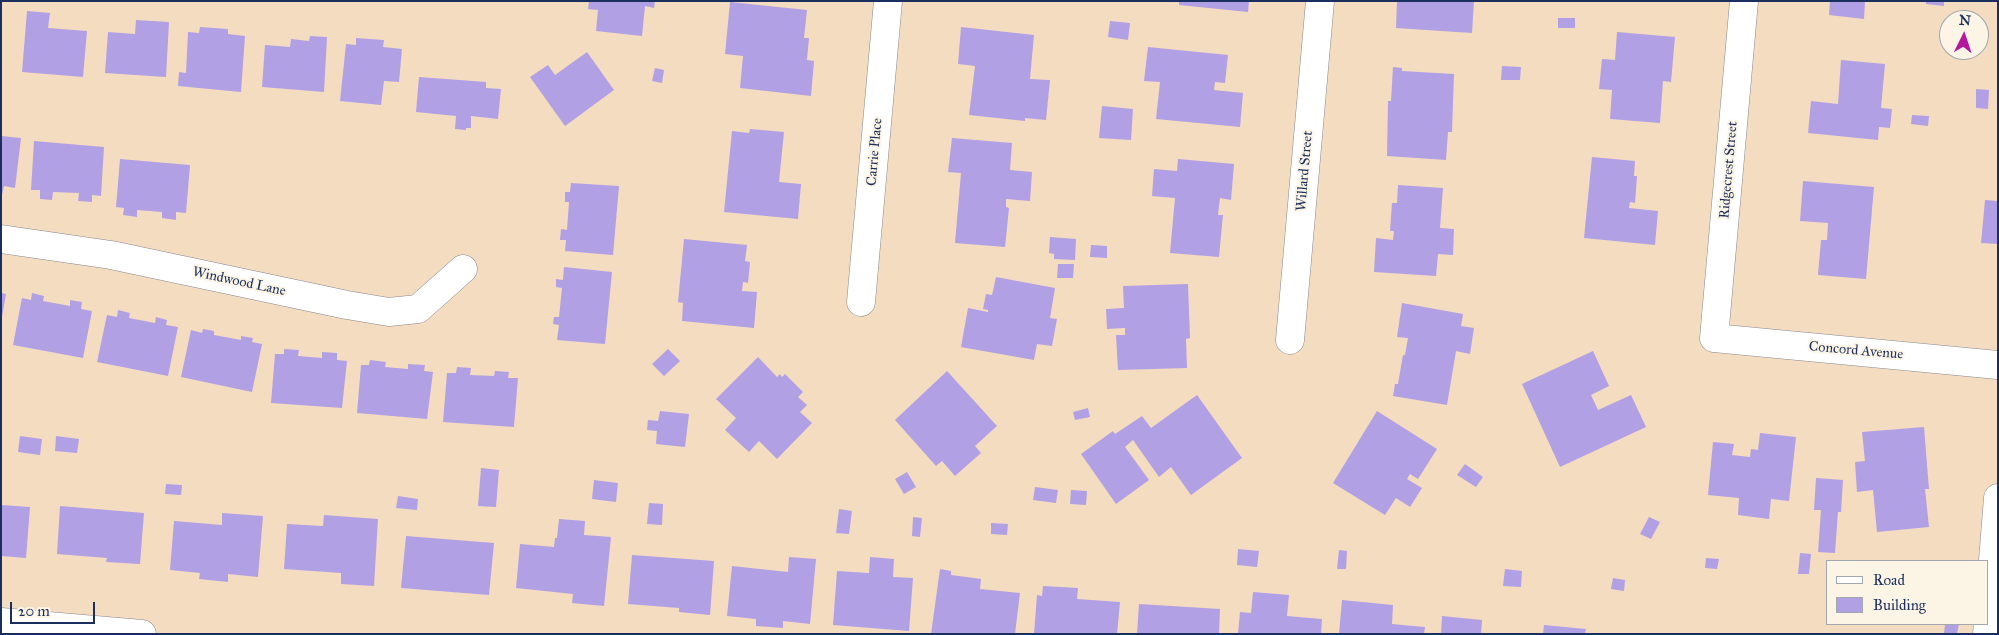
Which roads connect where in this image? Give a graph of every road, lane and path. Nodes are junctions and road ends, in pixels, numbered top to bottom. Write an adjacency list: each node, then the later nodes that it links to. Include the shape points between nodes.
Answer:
1 (888, 1): 6 (street, Carrie Place)
2 (1320, 1): 8 (street, Willard Street)
3 (1744, 1): 7 (street, Ridgecrest Street)
4 (1, 239): 5 (street, Windwood Lane, via 111,255 389,312 418,309)
5 (463, 269)
6 (861, 302)
7 (1714, 338): 9 (street, Concord Avenue)
8 (1290, 340)
9 (1998, 364)
10 (1998, 498): 11 (street)
11 (1989, 609)
12 (1, 622): 13 (street)
13 (142, 634)

